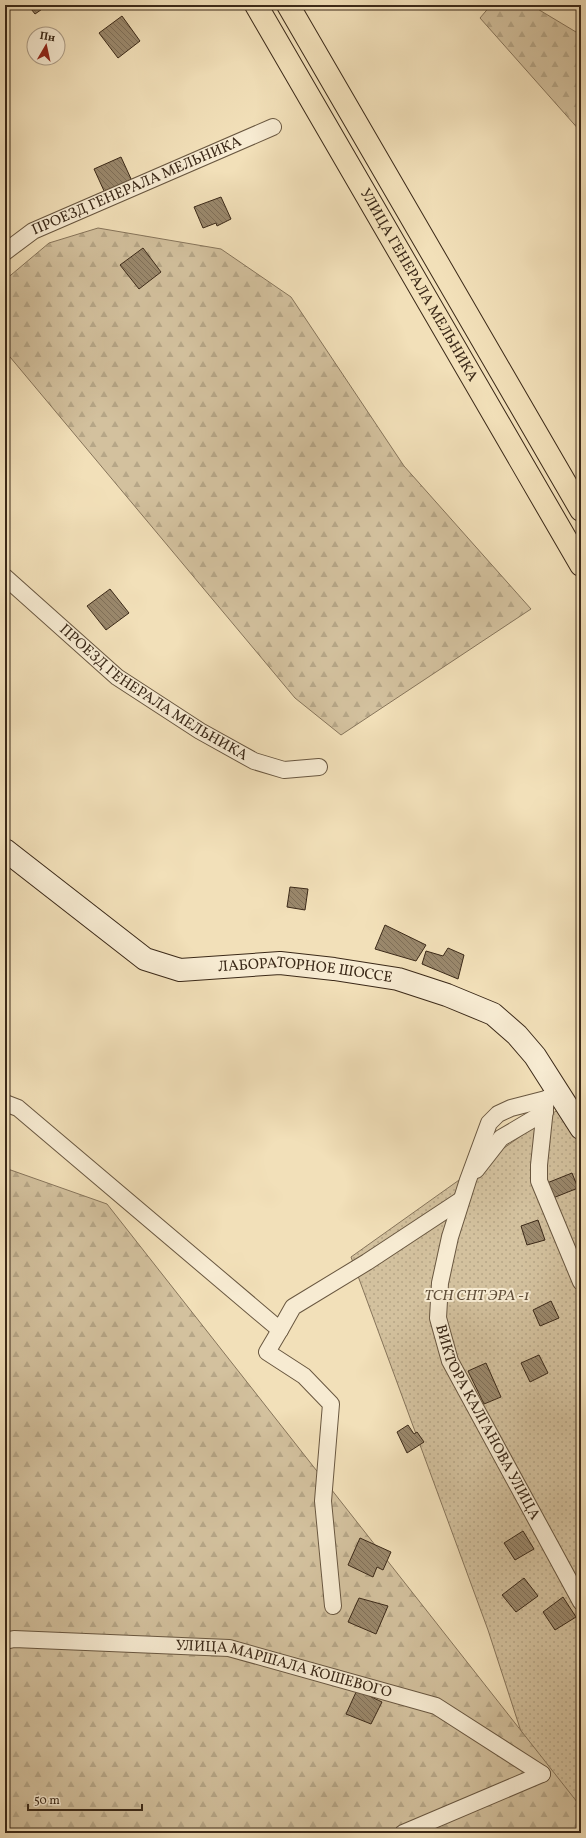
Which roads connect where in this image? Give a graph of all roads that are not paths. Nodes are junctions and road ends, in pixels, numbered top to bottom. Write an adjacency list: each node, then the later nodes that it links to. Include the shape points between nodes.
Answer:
1 (256, 5): 6 (main road, УЛИЦА ГЕНЕРАЛА МЕЛЬНИКА)
2 (288, 5): 5 (main road, УЛИЦА ГЕНЕРАЛА МЕЛЬНИКА)
3 (273, 127): 4 (street, ПРОЕЗД ГЕНЕРАЛА МЕЛЬНИКА, via 33,231)
4 (5, 252)
5 (581, 510)
6 (581, 565)
7 (5, 577): 8 (street, ПРОЕЗД ГЕНЕРАЛА МЕЛЬНИКА, via 117,677 200,731 254,761 284,770)
8 (319, 767)
9 (5, 850): 10 (main road, ЛАБОРАТОРНОЕ ШОССЕ, via 145,959 180,970 280,963 398,979 493,1014 517,1035 535,1056)
10 (549, 1101): 12 (main road, ЛАБОРАТОРНОЕ ШОССЕ); 13 (street, via 501,1138); 13 (street, ВИКТОРА КАЛГАНОВА УЛИЦА, via 511,1108 498,1114 489,1123); 15 (street, via 539,1181)
11 (5, 1102): 16 (street, via 18,1108)
12 (581, 1128)
13 (468, 1180): 14 (street, ВИКТОРА КАЛГАНОВА УЛИЦА)
14 (461, 1200): 16 (street, via 293,1307); 17 (street, ВИКТОРА КАЛГАНОВА УЛИЦА, via 440,1283 438,1318 450,1361)
15 (581, 1282)
16 (280, 1330): 18 (street, via 267,1352 304,1376 331,1404 323,1501)
17 (581, 1602)
18 (333, 1606)
19 (5, 1641): 20 (street, УЛИЦА МАРШАЛА КОШЕВОГО, via 14,1639 229,1648 436,1706 542,1774)
20 (403, 1833)

